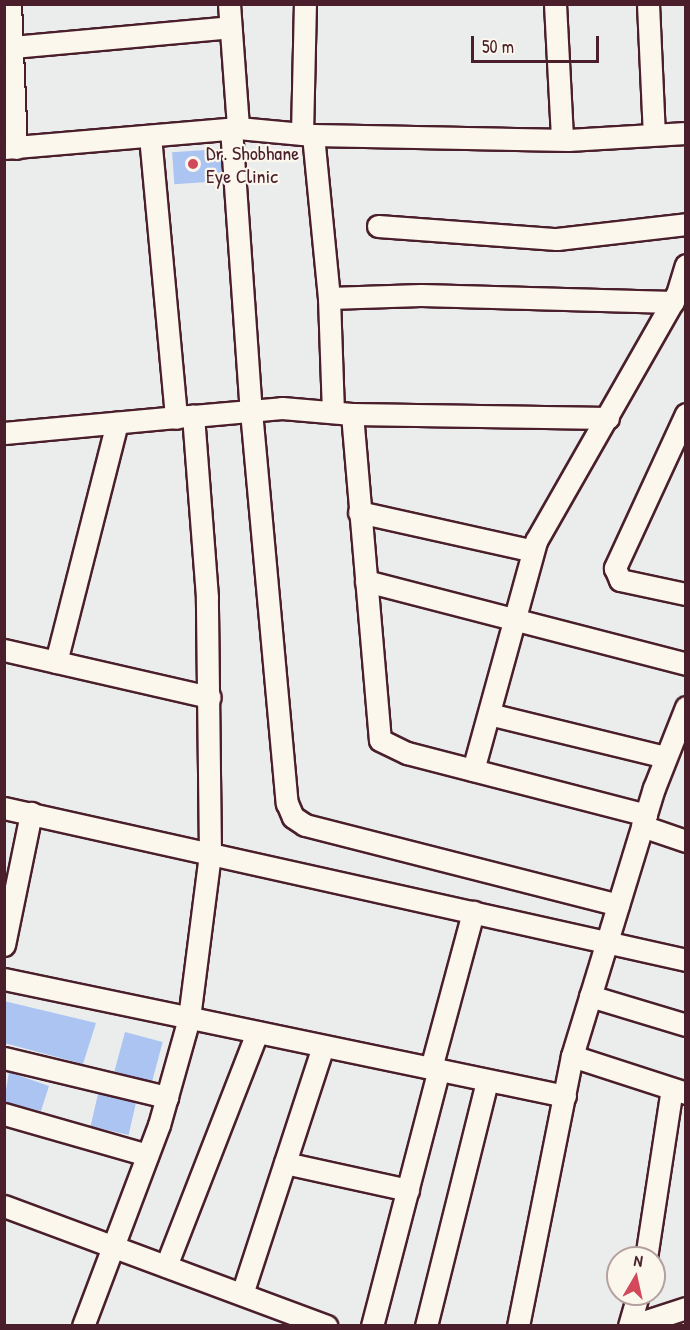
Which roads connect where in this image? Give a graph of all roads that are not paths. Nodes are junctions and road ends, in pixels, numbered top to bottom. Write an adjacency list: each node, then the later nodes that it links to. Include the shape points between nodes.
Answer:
1 (10, 4): 7 (street)
2 (229, 4): 6 (street)
3 (305, 4): 10 (street)
4 (555, 4): 13 (street)
5 (648, 4): 11 (street)
6 (230, 27): 7 (street); 8 (street)
7 (12, 46): 14 (street)
8 (235, 128): 10 (street); 12 (street); 20 (street)
9 (686, 133): 11 (street)
10 (307, 134): 13 (street); 18 (street)
11 (654, 135): 13 (street)
12 (150, 136): 14 (street); 23 (street)
13 (562, 139)
14 (10, 148)
15 (686, 225): 16 (street, via 557,239)
16 (378, 226)
17 (686, 266): 19 (street)
18 (329, 298): 19 (street); 21 (street)
19 (678, 298): 24 (street)
20 (251, 411): 21 (street, via 282,408); 23 (street); 45 (street, via 287,803 293,817 305,825)
21 (342, 413): 24 (street); 27 (street)
22 (686, 414): 30 (street, via 615,568 620,580)
23 (184, 417): 25 (street); 35 (street, via 207,597)
24 (608, 418): 28 (street)
25 (117, 423): 26 (street); 33 (street)
26 (4, 433)
27 (359, 512): 28 (street); 29 (street)
28 (533, 551): 31 (street)
29 (366, 580): 31 (street); 39 (street, via 380,740 407,753)
30 (686, 594)
31 (517, 620): 34 (street); 37 (street)
32 (4, 650): 33 (street)
33 (56, 662): 35 (street)
34 (686, 664)
35 (210, 698): 44 (street)
36 (685, 711): 38 (street)
37 (489, 714): 38 (street); 39 (street)
38 (665, 757): 42 (street)
39 (473, 770): 42 (street)
40 (4, 808): 41 (street)
41 (31, 813): 44 (street); 48 (street)
42 (644, 821): 43 (street); 45 (street)
43 (686, 841)
44 (210, 854): 46 (street); 52 (street)
45 (618, 905): 47 (street)
46 (473, 912): 47 (street); 58 (street)
47 (607, 942): 49 (street); 51 (street)
48 (4, 945)
49 (686, 960)
50 (4, 979): 52 (street)
51 (590, 996): 53 (street); 56 (street)
52 (189, 1018): 54 (street); 62 (street)
53 (686, 1025)
54 (257, 1032): 55 (street); 70 (street)
55 (323, 1046): 58 (street); 65 (street)
56 (572, 1056): 60 (street); 61 (street)
57 (4, 1058): 62 (street)
58 (435, 1070): 59 (street); 66 (street)
59 (487, 1081): 61 (street); 77 (street)
60 (679, 1091): 69 (street)
61 (565, 1096): 78 (street)
62 (167, 1097): 64 (street)
63 (4, 1114): 64 (street)
64 (147, 1155): 68 (street)
65 (285, 1163): 66 (street); 71 (street)
66 (408, 1190): 76 (street)
67 (4, 1206): 68 (street)
68 (112, 1245): 70 (street); 74 (street)
69 (648, 1246)
70 (166, 1266): 71 (street)
71 (242, 1294): 75 (street)
72 (635, 1306): 79 (street)
73 (686, 1308): 79 (street)
74 (82, 1326)
75 (326, 1326)
76 (372, 1326)
77 (426, 1326)
78 (518, 1326)
79 (630, 1326)

